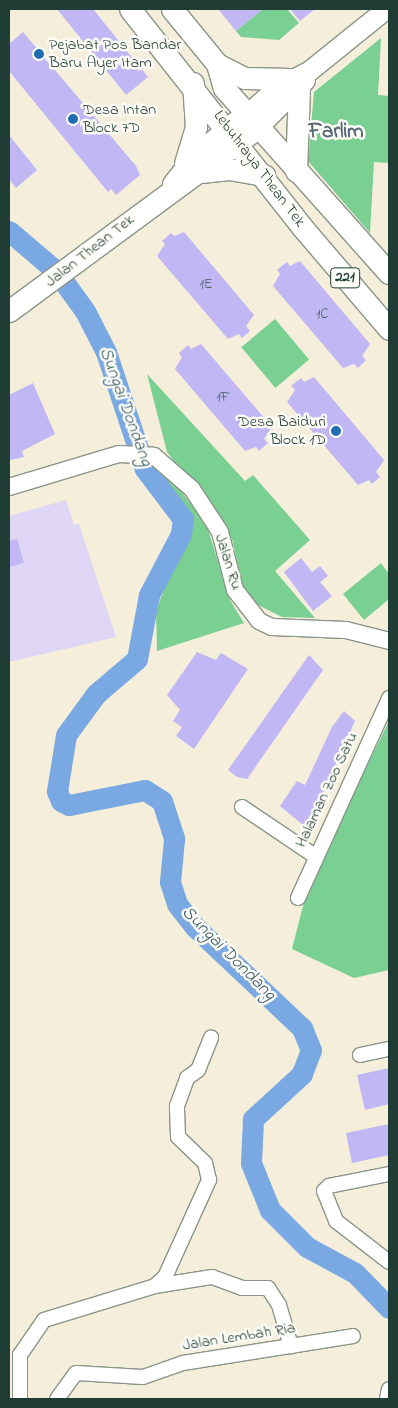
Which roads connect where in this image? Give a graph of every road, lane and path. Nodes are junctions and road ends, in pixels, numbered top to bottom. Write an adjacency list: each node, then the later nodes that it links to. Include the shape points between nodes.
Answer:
1 (130, 9): 5 (main road, Lebuhraya Thean Tek)
2 (172, 9): 4 (main road, Lebuhraya Thean Tek)
3 (386, 9): 6 (main road)
4 (217, 64): 6 (main road, via 245,78); 7 (main road, Lebuhraya Thean Tek, via 224,88)
5 (193, 84): 8 (main road, Lebuhraya Thean Tek); 9 (main road, via 196,127)
6 (295, 84): 7 (main road); 10 (main road)
7 (252, 121): 8 (main road, Jalan Thean Tek); 10 (main road, Lebuhraya Thean Tek / 221)
8 (233, 135): 9 (main road, Jalan Thean Tek); 11 (main road, Lebuhraya Thean Tek / 221)
9 (192, 171): 11 (main road, via 229,169); 13 (main road, Jalan Thean Tek, via 67,271)
10 (296, 171): 12 (main road, Lebuhraya Thean Tek / 221)
11 (264, 175): 14 (main road, Lebuhraya Thean Tek / 221, via 302,227)
12 (389, 273)
13 (9, 310)
14 (389, 328)
15 (9, 487): 16 (street, Jalan Ru, via 119,454 146,454 168,464 192,489 220,532 235,590 259,621 272,626 346,630)
16 (389, 641)
17 (389, 698): 19 (street, Halaman Zoo Satu)
18 (242, 807): 19 (street)
19 (315, 856): 20 (street, Halaman Zoo Satu)
20 (298, 898)
21 (211, 1036): 26 (street, via 198,1070 186,1078 177,1106 178,1137 205,1163 209,1180 165,1277)
22 (389, 1049): 23 (street)
23 (360, 1055)
24 (389, 1174): 25 (street, via 330,1186 324,1191 336,1221)
25 (389, 1262)
26 (155, 1286): 28 (street, via 212,1277 249,1290 268,1288 282,1314); 30 (street, via 44,1320 20,1355)
27 (353, 1336): 28 (street, Jalan Lembah Ria)
28 (291, 1346): 31 (street, Jalan Lembah Ria, via 183,1363 143,1377 76,1373)
29 (389, 1389): 32 (street)
30 (20, 1399)
31 (56, 1399)
32 (387, 1399)

